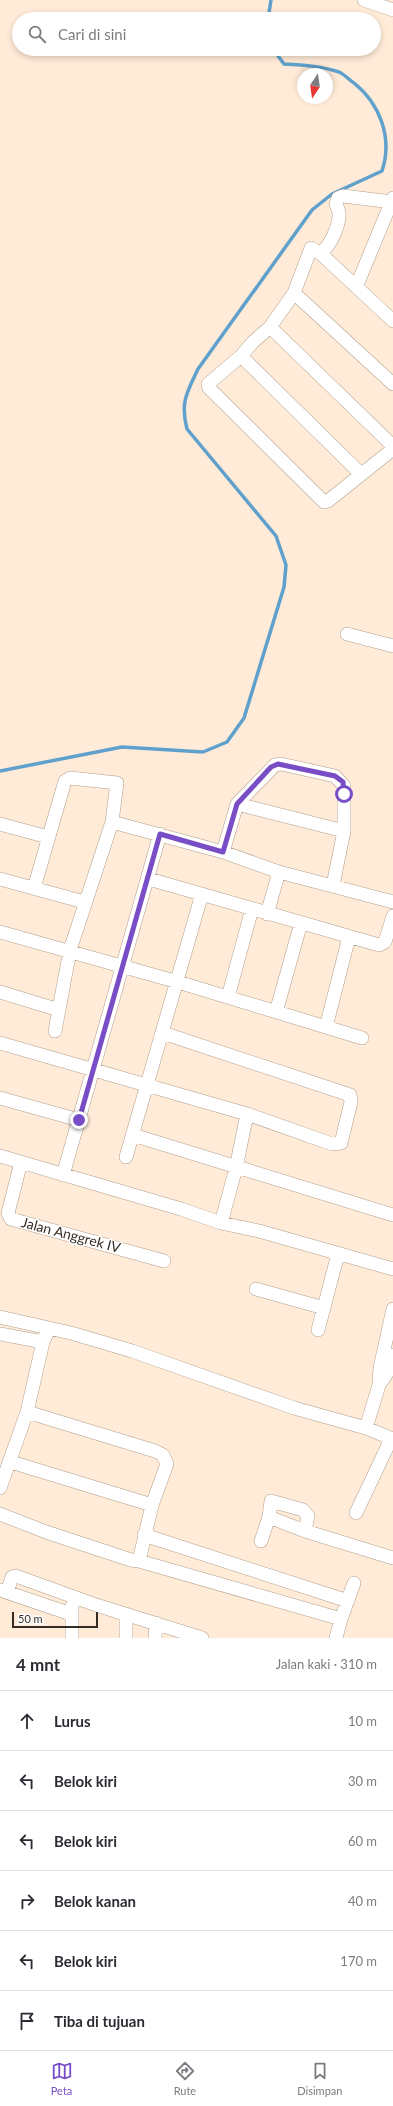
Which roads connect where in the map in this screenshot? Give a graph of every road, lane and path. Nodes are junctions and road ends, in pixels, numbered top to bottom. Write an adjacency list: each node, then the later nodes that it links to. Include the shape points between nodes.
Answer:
1 (364, 0): 2 (street)
2 (393, 10)
3 (393, 200): 4 (street, via 343,196 338,198 337,222 327,250); 5 (street)
4 (320, 253): 5 (street); 6 (street, via 309,249)
5 (357, 285): 7 (street)
6 (294, 293): 8 (street); 10 (street)
7 (393, 321)
8 (270, 327): 9 (street); 11 (street)
9 (241, 356): 12 (street); 12 (street, via 209,382 208,387 322,501 328,501)
10 (393, 384)
11 (393, 447): 12 (street)
12 (360, 474)
13 (347, 634): 14 (street)
14 (393, 646)
15 (237, 804): 18 (street); 18 (street, via 271,767 278,764 335,776 344,786); 21 (street)
16 (112, 822): 19 (street); 20 (street, via 118,784 68,778 63,784); 28 (street)
17 (0, 824): 20 (street)
18 (344, 831): 25 (street)
19 (160, 834): 21 (street); 24 (street)
20 (48, 837): 26 (street)
21 (223, 852): 22 (street)
22 (279, 872): 25 (street); 31 (street)
23 (0, 879): 26 (street)
24 (149, 879): 27 (street); 37 (street)
25 (333, 885): 29 (street)
26 (34, 888): 28 (street)
27 (202, 894): 30 (street); 38 (street)
28 (84, 902): 36 (street)
29 (393, 902)
30 (252, 909): 31 (street); 40 (street)
31 (267, 914): 33 (street)
32 (393, 916): 35 (street, via 382,945)
33 (301, 923): 35 (street); 42 (street)
34 (0, 932): 36 (street)
35 (349, 937): 43 (street)
36 (70, 950): 37 (street); 41 (street)
37 (123, 966): 38 (street); 48 (street)
38 (178, 982): 40 (street); 45 (street)
39 (0, 992): 41 (street)
40 (228, 997): 42 (street)
41 (59, 1010): 44 (street)
42 (276, 1012): 43 (street)
43 (326, 1027): 46 (street)
44 (55, 1031)
45 (163, 1033): 49 (street); 51 (street, via 348,1094 351,1099 342,1139 338,1145)
46 (362, 1038)
47 (0, 1042): 48 (street)
48 (94, 1069): 49 (street); 52 (street)
49 (149, 1085): 51 (street); 53 (street)
50 (0, 1098): 52 (street)
51 (247, 1114): 57 (street)
52 (79, 1120): 58 (street)
53 (133, 1135): 55 (street); 57 (street)
54 (0, 1156): 56 (street)
55 (126, 1157)
56 (21, 1162): 58 (street); 62 (street, Jalan Anggrek IV, via 8,1213 11,1219)
57 (236, 1168): 59 (street); 60 (street)
58 (63, 1175): 60 (street, via 181,1208)
59 (393, 1215)
60 (221, 1223): 61 (street, via 260,1231)
61 (338, 1254): 63 (street); 65 (street)
62 (164, 1261)
63 (393, 1269)
64 (256, 1290): 65 (street)
65 (324, 1308): 69 (street)
66 (393, 1309): 73 (street, via 380,1368)
67 (0, 1317): 68 (street)
68 (49, 1329): 71 (street); 75 (street, via 151,1357 294,1408)
69 (318, 1330)
70 (0, 1334): 71 (street)
71 (44, 1342): 74 (street)
72 (393, 1355): 73 (street, via 389,1370)
73 (379, 1385): 75 (street)
74 (26, 1412): 77 (street); 79 (street, via 163,1455 168,1464)
75 (366, 1428): 76 (street)
76 (392, 1439): 80 (street)
77 (10, 1462): 78 (street); 79 (street)
78 (0, 1488)
79 (152, 1505): 84 (street)
80 (356, 1513)
81 (0, 1514): 87 (street, via 53,1534)
82 (269, 1517): 83 (street); 83 (street, via 271,1501 303,1510 308,1516); 85 (street)
83 (305, 1530): 86 (street)
84 (144, 1535): 87 (street); 91 (street)
85 (261, 1541)
86 (393, 1558)
87 (139, 1560): 94 (street)
88 (354, 1583): 91 (street)
89 (3, 1591): 90 (street, via 15,1576); 92 (street)
90 (73, 1596): 92 (street); 93 (street)
91 (348, 1601): 94 (street)
92 (71, 1614): 97 (street)
93 (126, 1614): 95 (street); 98 (street)
94 (341, 1620): 101 (street)
95 (156, 1623): 96 (street); 99 (street)
96 (181, 1635): 100 (street)
97 (72, 1638)
98 (126, 1638)
99 (155, 1638)
100 (202, 1638)
101 (336, 1638)

